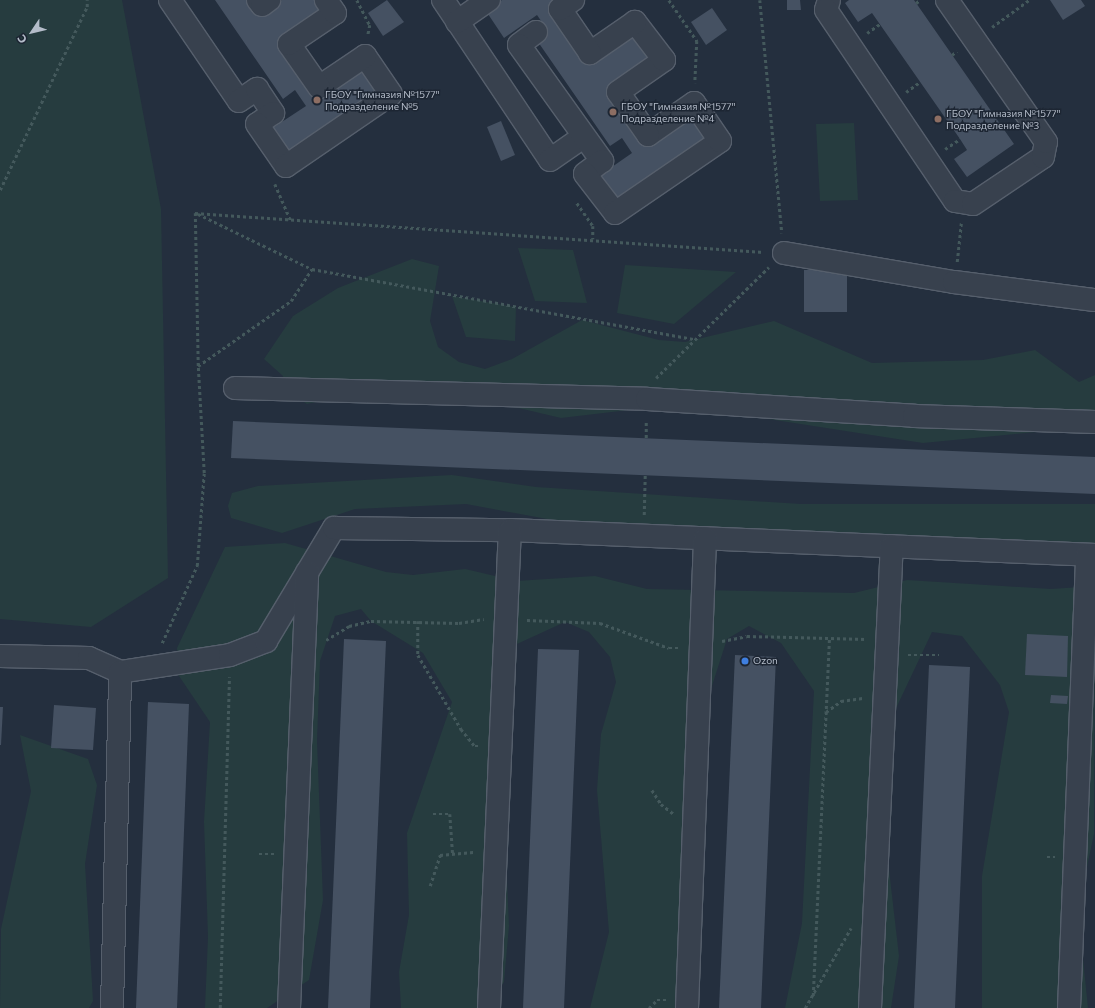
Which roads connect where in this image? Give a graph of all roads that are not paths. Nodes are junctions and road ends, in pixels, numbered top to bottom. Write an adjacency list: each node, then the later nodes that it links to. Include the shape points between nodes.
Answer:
1 (258, 0): 2 (lane, via 262,5)
2 (269, 0)
3 (326, 0): 9 (lane, via 334,13 289,44 319,87 365,56 391,94 286,166 257,124 273,113 265,101 256,89 239,101)
4 (443, 0): 10 (lane)
5 (489, 0): 10 (lane)
6 (573, 0): 12 (lane, via 560,9 590,53 635,22 664,60 618,92 648,135 694,103 720,141 615,213 585,174 602,161)
7 (829, 0): 8 (lane, via 826,10 955,201 974,204 1043,157 1046,142)
8 (947, 0)
9 (175, 2)
10 (457, 22): 12 (lane, via 550,160)
11 (536, 32): 12 (lane, via 520,44)
12 (583, 137)
13 (784, 253): 14 (lane, via 954,282)
14 (1095, 300)
15 (235, 388): 16 (lane, via 647,399 914,416)
16 (1095, 422)
17 (510, 530): 18 (lane); 21 (lane, via 334,528); 26 (lane)
18 (706, 538): 19 (lane); 27 (lane)
19 (892, 548): 20 (lane); 28 (lane)
20 (1091, 555): 29 (lane)
21 (307, 568): 23 (lane, via 266,641 230,655); 25 (lane)
22 (0, 656): 23 (lane, via 89,658)
23 (120, 672): 24 (lane)
24 (112, 1008)
25 (289, 1008)
26 (489, 1008)
27 (687, 1008)
28 (870, 1008)
29 (1069, 1008)

